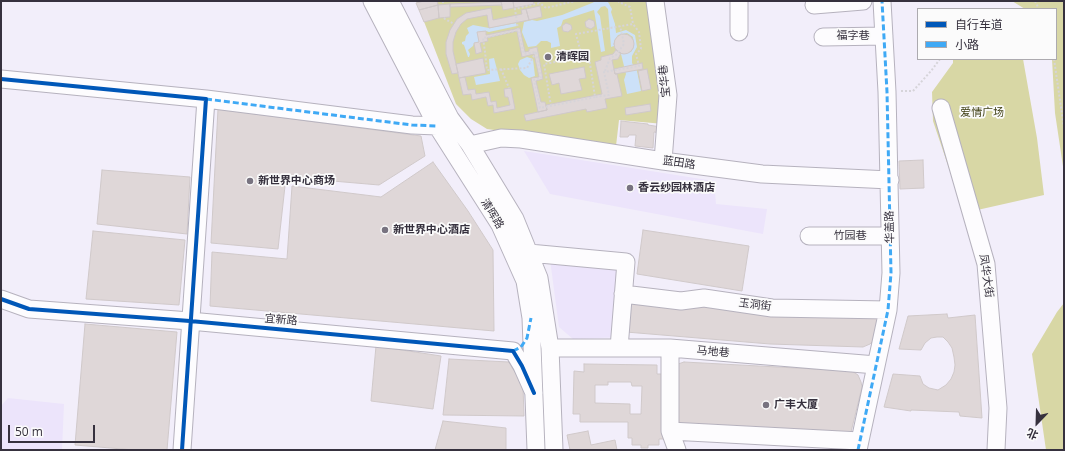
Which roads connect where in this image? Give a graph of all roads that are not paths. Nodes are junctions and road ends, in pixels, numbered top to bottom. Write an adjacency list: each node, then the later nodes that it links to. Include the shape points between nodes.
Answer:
1 (372, 1): 14 (street, 清晖路)
2 (390, 1): 15 (street, 清晖路, via 450,118)
3 (655, 1): 16 (street, 宝华巷, via 668,95)
4 (739, 1): 8 (street)
5 (863, 1): 7 (street)
6 (882, 1): 9 (street, 华盖路)
7 (814, 5)
8 (739, 32)
9 (884, 36): 10 (street, 福字巷); 17 (street, 华盖路)
10 (823, 37)
11 (1, 78): 12 (street)
12 (206, 99): 14 (street); 25 (street)
13 (941, 108): 38 (street, 凤华大街, via 986,264 998,408)
14 (437, 126): 24 (street, 清晖路, via 500,226 525,281)
15 (470, 145): 16 (street, 蓝田路, via 501,138 521,139); 20 (street, 清晖路, via 515,219)
16 (663, 161): 17 (street, 蓝田路, via 762,174)
17 (890, 180): 19 (street, 华盖路)
18 (809, 236): 19 (street, 竹园巷)
19 (890, 236): 23 (street, 华盖路)
20 (529, 253): 21 (street, via 626,262); 26 (street, 清晖路, via 539,278)
21 (623, 294): 23 (street, 玉洞街, via 681,301 704,298 772,308); 27 (street)
22 (1, 299): 25 (street, 宜新路, via 28,309)
23 (888, 310): 30 (street, 华盖路)
24 (531, 318): 29 (street, via 527,338 521,347); 31 (street, 清晖路)
25 (190, 321): 29 (street, 宜新路); 34 (street)
26 (550, 348): 27 (street, 马地巷); 36 (street, 清晖路)
27 (619, 348): 28 (street, 马地巷)
28 (670, 348): 30 (street, 马地巷); 32 (street)
29 (513, 351): 31 (street)
30 (876, 365): 33 (street, 华盖路)
31 (534, 393): 35 (street, 清晖路)
32 (670, 431): 33 (street); 37 (street)
33 (859, 446)
34 (182, 450)
35 (536, 450)
36 (554, 450)
37 (677, 450)
38 (996, 450)

